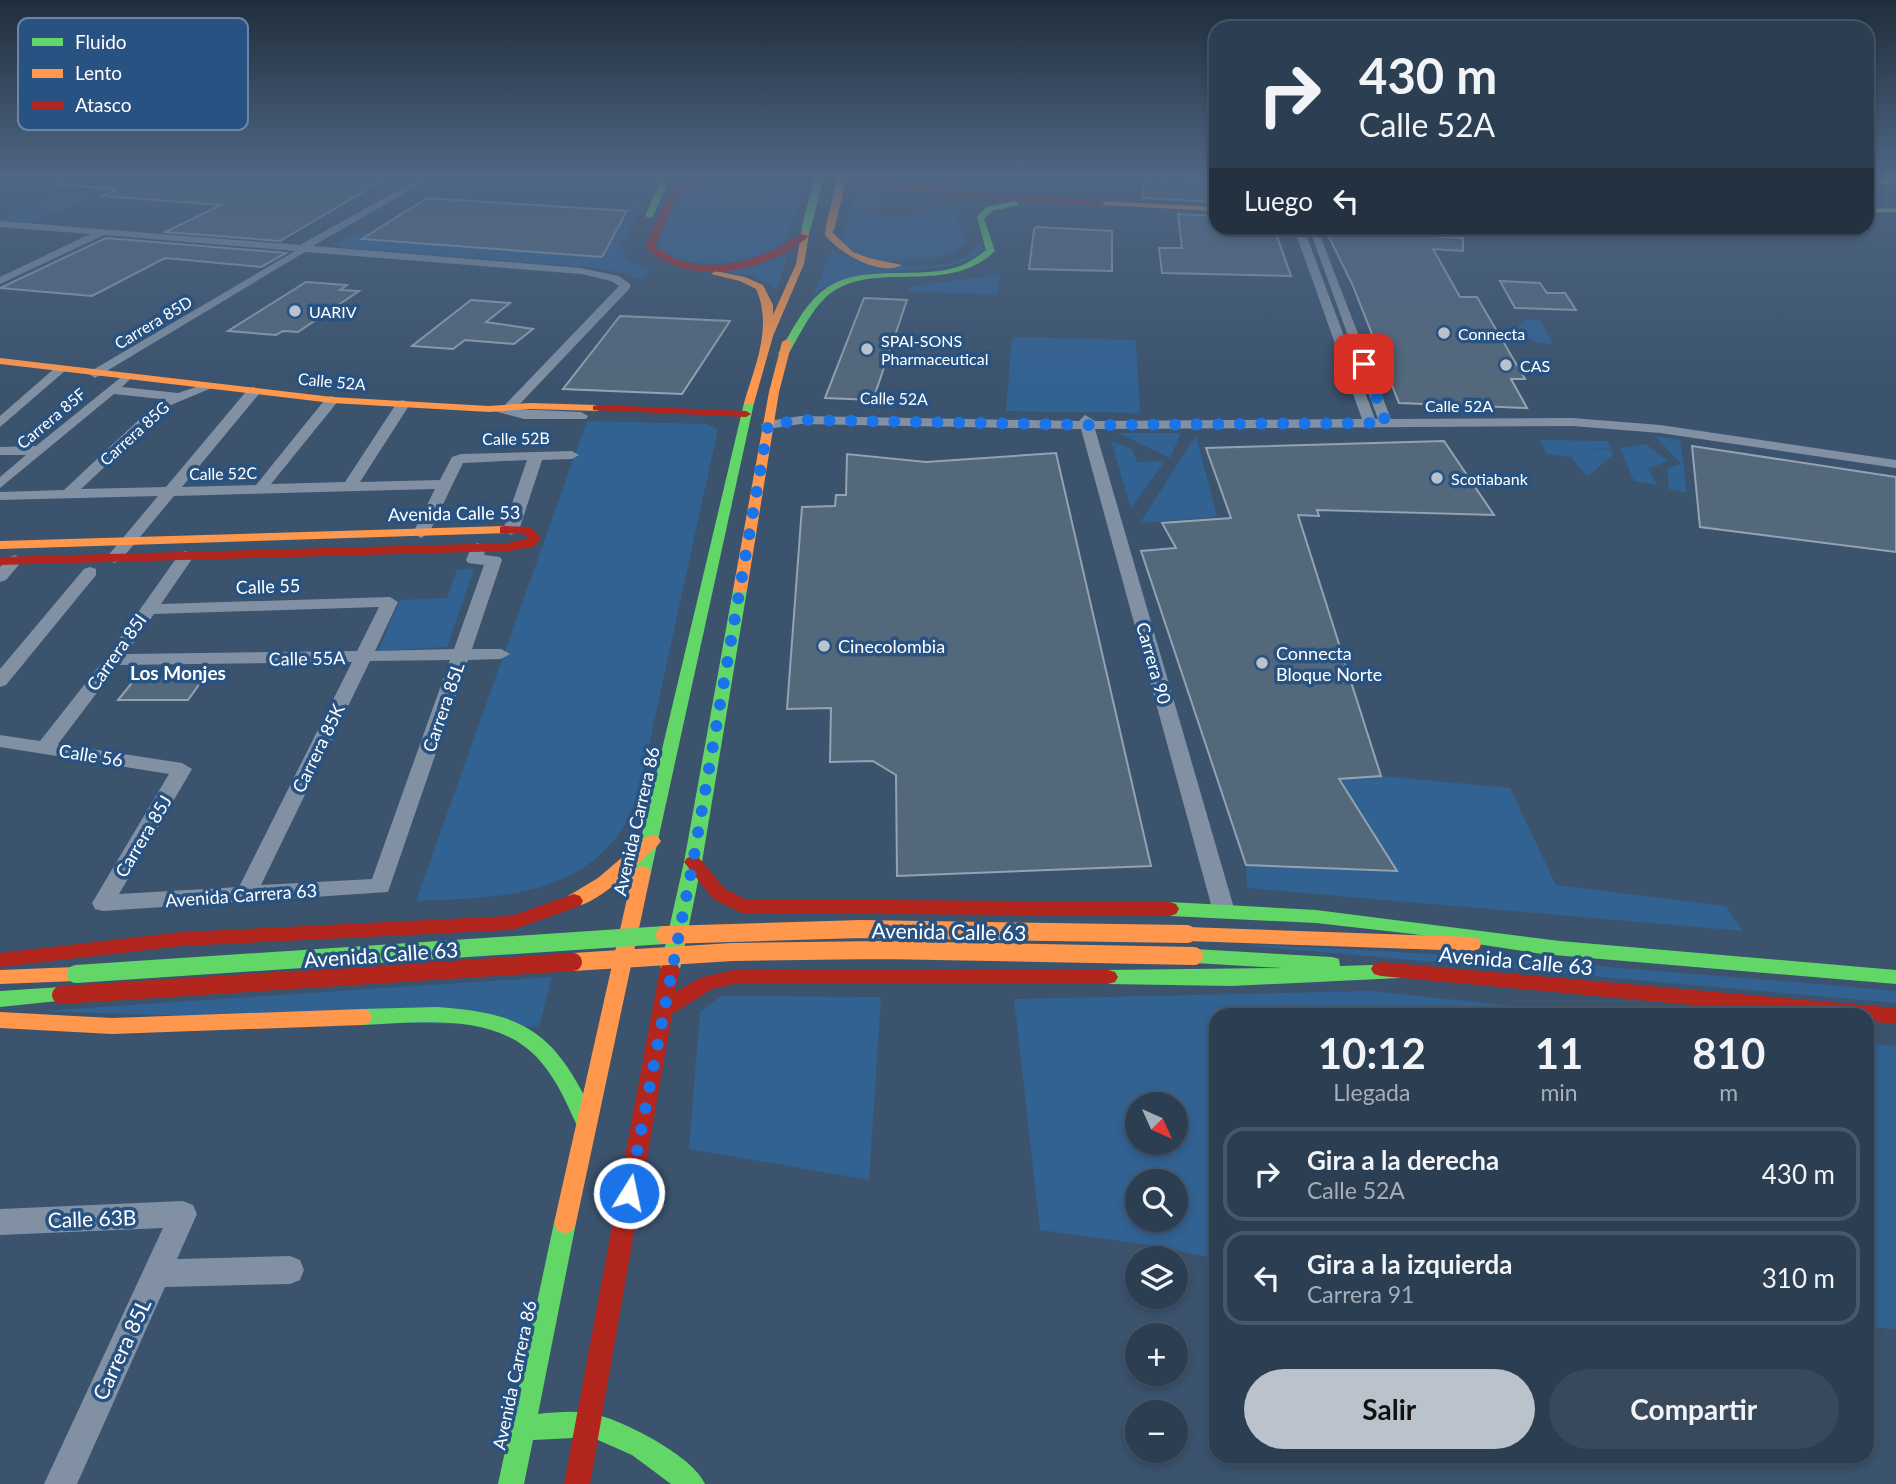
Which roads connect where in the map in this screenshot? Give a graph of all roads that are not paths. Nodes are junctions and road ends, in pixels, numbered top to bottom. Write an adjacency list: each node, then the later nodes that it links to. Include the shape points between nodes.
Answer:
1 (79, 243): 16 (street)
2 (221, 243): 15 (street)
3 (316, 243): 15 (street, Carrera 85D)
4 (317, 243): 15 (street, Carrera 85D)
5 (636, 243): 17 (main road, via 638,256 665,268 727,275 760,287 768,305)
6 (652, 243): 7 (main road, via 656,255 675,263 734,265 776,254)
7 (791, 243)
8 (804, 243): 17 (main road, Avenida Carrera 86, via 800,264)
9 (824, 243): 18 (main road)
10 (839, 243): 11 (main road, via 848,255 898,265 933,262 964,252)
11 (970, 243)
12 (987, 243): 18 (main road, via 991,251 987,258 971,266 867,279 835,288 823,296)
13 (1304, 243): 34 (street)
14 (1319, 243): 34 (street)
15 (303, 251): 21 (street, Carrera 85D); 30 (street, via 581,271 622,282 625,289)
16 (0, 281)
17 (768, 336): 32 (main road, Avenida Carrera 86)
18 (783, 354): 28 (main road)
19 (1, 362): 20 (main road, Calle 52A)
20 (60, 370): 21 (main road, Calle 52A); 36 (street)
21 (95, 374): 22 (main road, Calle 52A)
22 (125, 378): 23 (main road, Calle 52A); 24 (street, Carrera 85F)
23 (208, 387): 25 (main road, Calle 52A); 26 (street, Carrera 85G)
24 (110, 390): 26 (street); 38 (street, Carrera 85F)
25 (254, 391): 27 (main road, Calle 52A); 47 (street)
26 (178, 397): 48 (street, Carrera 85G, via 166,402)
27 (332, 400): 29 (main road, Calle 52A); 46 (street)
28 (772, 403): 35 (street, Calle 52A, via 805,414); 37 (main road)
29 (403, 404): 31 (main road, Calle 52A); 45 (street)
30 (509, 408): 31 (main road, Calle 52A); 32 (main road, Calle 52A)
31 (489, 409): 33 (street)
32 (746, 414): 70 (main road, Avenida Carrera 86)
33 (581, 416)
34 (1377, 420): 35 (street, Calle 52A); 42 (street, Calle 52A, via 1611,424)
35 (1086, 422): 37 (street, Calle 52A, via 801,420); 75 (street, Carrera 90)
36 (0, 423)
37 (768, 425): 71 (main road)
38 (40, 450): 39 (street); 43 (street, Carrera 85F)
39 (0, 451)
40 (572, 455): 41 (street, Calle 52B)
41 (536, 456): 44 (street, Calle 52B, via 461,458); 50 (street)
42 (1896, 462)
43 (0, 484)
44 (446, 484): 45 (street, Calle 52C); 51 (street)
45 (349, 487): 46 (street, Calle 52C)
46 (260, 489): 47 (street, Calle 52C)
47 (170, 492): 48 (street, Calle 52C); 52 (street)
48 (68, 494): 49 (street, Calle 52C)
49 (0, 496)
50 (511, 530): 51 (main road, Avenida Calle 53); 54 (main road, Avenida Calle 53, via 527,530 535,538 520,546)
51 (421, 533): 52 (main road, Avenida Calle 53)
52 (127, 542): 53 (main road, Avenida Calle 53); 56 (street)
53 (0, 545)
54 (478, 548): 55 (main road, Avenida Calle 53); 63 (street, Carrera 85L, via 474,560 494,559)
55 (186, 556): 56 (main road, Avenida Calle 53); 61 (street, Carrera 85I)
56 (114, 558): 57 (main road, Avenida Calle 53)
57 (8, 561): 59 (street)
58 (90, 572): 66 (street)
59 (0, 577)
60 (390, 602): 61 (street, Calle 55); 64 (street, Carrera 85K)
61 (147, 608): 65 (street, Carrera 85I)
62 (501, 653): 63 (street, Calle 55A)
63 (461, 654): 64 (street, Calle 55A); 72 (street, Carrera 85L)
64 (363, 657): 65 (street, Calle 55A); 73 (street, Carrera 85K)
65 (113, 660): 68 (street, Carrera 85I)
66 (0, 681)
67 (0, 741): 68 (street, Calle 56)
68 (45, 748): 69 (street, Calle 56)
69 (182, 769): 74 (street, Carrera 85J)
70 (652, 841): 77 (main road, via 621,872 586,896 559,910 512,923 183,939); 87 (main road, Avenida Carrera 86)
71 (693, 862): 75 (main road, via 715,892 742,906); 83 (main road)
72 (380, 886): 73 (street, Avenida Carrera 63)
73 (246, 894): 74 (street, Avenida Carrera 63)
74 (103, 903)
75 (1223, 908): 76 (main road, via 1390,923)
76 (1558, 948): 79 (main road, Avenida Calle 63, bridge, via 1187,934 742,930); 80 (main road, Avenida Calle 63)
77 (0, 960)
78 (1400, 971): 81 (main road, Avenida Calle 63, bridge, via 1194,956 732,952); 82 (main road, Avenida Calle 63); 83 (main road, via 1231,978 738,976 707,983)
79 (0, 977)
80 (1896, 977)
81 (0, 999)
82 (1808, 1008)
83 (662, 1010): 92 (main road)
84 (1874, 1014): 85 (main road, Avenida Calle 63)
85 (1896, 1016)
86 (0, 1020): 87 (main road, via 112,1026 461,1014 505,1026 550,1055 574,1086)
87 (586, 1121): 93 (main road, Avenida Carrera 86)
88 (183, 1214): 89 (street, Calle 63B); 91 (street, Carrera 85L)
89 (0, 1222)
90 (290, 1270): 91 (street)
91 (156, 1273): 94 (street, Carrera 85L)
92 (588, 1426): 93 (main road); 96 (main road); 97 (main road, via 621,1435)
93 (523, 1428): 95 (main road, Avenida Carrera 86)
94 (60, 1484)
95 (511, 1484)
96 (577, 1484)
97 (692, 1484)

